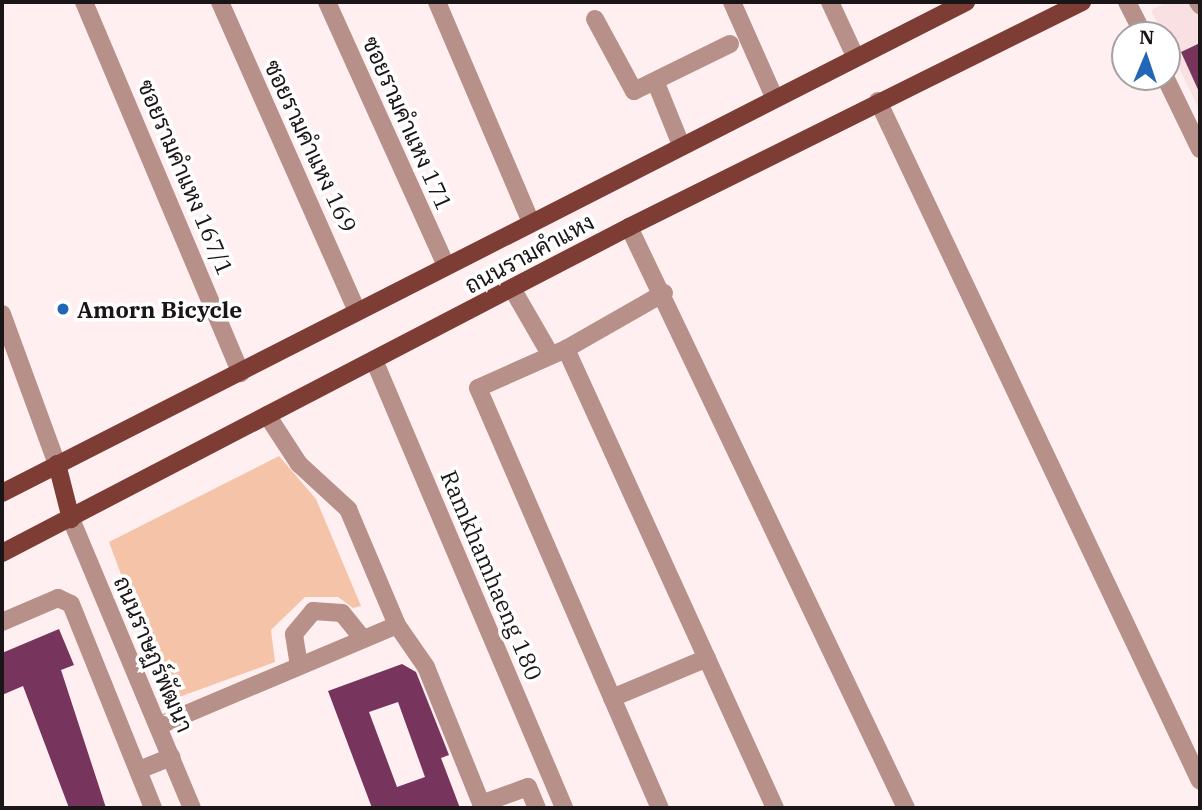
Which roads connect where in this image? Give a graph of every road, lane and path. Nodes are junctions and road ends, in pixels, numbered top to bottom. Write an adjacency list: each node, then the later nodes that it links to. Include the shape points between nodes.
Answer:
1 (84, 2): 29 (street, ซอยรามคำแหง 167/1)
2 (220, 2): 25 (street, ซอยรามคำแหง 169)
3 (327, 2): 22 (street, ซอยรามคำแหง 171)
4 (437, 2): 20 (street)
5 (732, 2): 16 (street)
6 (830, 2): 13 (street)
7 (966, 2): 13 (main road, ถนนรามคำแหง)
8 (1080, 2): 17 (main road, ถนนรามคำแหง)
9 (1127, 2): 11 (street)
10 (595, 19): 14 (street, via 627,86 634,91)
11 (1137, 21)
12 (730, 44): 14 (street)
13 (855, 56): 16 (main road, ถนนรามคำแหง)
14 (656, 83): 18 (street)
15 (1172, 91): 19 (street)
16 (774, 97): 18 (main road, ถนนรามคำแหง)
17 (878, 101): 21 (main road, ถนนรามคำแหง); 44 (street)
18 (681, 145): 20 (main road, ถนนรามคำแหง)
19 (1200, 149)
20 (531, 222): 22 (main road, ถนนรามคำแหง)
21 (629, 227): 23 (main road, ถนนรามคำแหง); 24 (street)
22 (446, 265): 25 (main road, ถนนรามคำแหง)
23 (513, 290): 27 (street); 28 (main road, ถนนรามคำแหง)
24 (664, 293): 27 (street); 52 (street)
25 (357, 310): 29 (main road, ถนนรามคำแหง)
26 (3, 319): 31 (street)
27 (558, 352): 38 (street); 40 (street, via 478,388)
28 (374, 360): 30 (main road, ถนนรามคำแหง); 49 (street, Ramkhamhaeng 180)
29 (241, 373): 31 (main road, ถนนรามคำแหง)
30 (267, 415): 33 (main road, ถนนรามคำแหง); 36 (street, via 299,464 348,509)
31 (57, 464): 32 (main road, ถนนรามคำแหง); 33 (main road)
32 (2, 493)
33 (71, 519): 34 (main road, ถนนรามคำแหง); 41 (street, ถนนราษฏร์พัฒนา)
34 (2, 553)
35 (2, 622): 43 (street, via 58,598 71,604)
36 (397, 625): 37 (street); 45 (street, via 426,667)
37 (363, 639): 39 (street); 39 (street, via 342,613 313,611 294,634)
38 (707, 658): 40 (street); 51 (street)
39 (299, 666): 41 (street)
40 (612, 698): 50 (street)
41 (158, 726): 42 (street, ถนนราษฏร์พัฒนา)
42 (171, 757): 43 (street); 47 (street, ถนนราษฏร์พัฒนา)
43 (139, 770): 46 (street)
44 (1200, 781)
45 (482, 806): 48 (street, via 528,788)
46 (153, 808)
47 (192, 808)
48 (537, 808)
49 (564, 808)
50 (660, 808)
51 (775, 808)
52 (906, 808)

